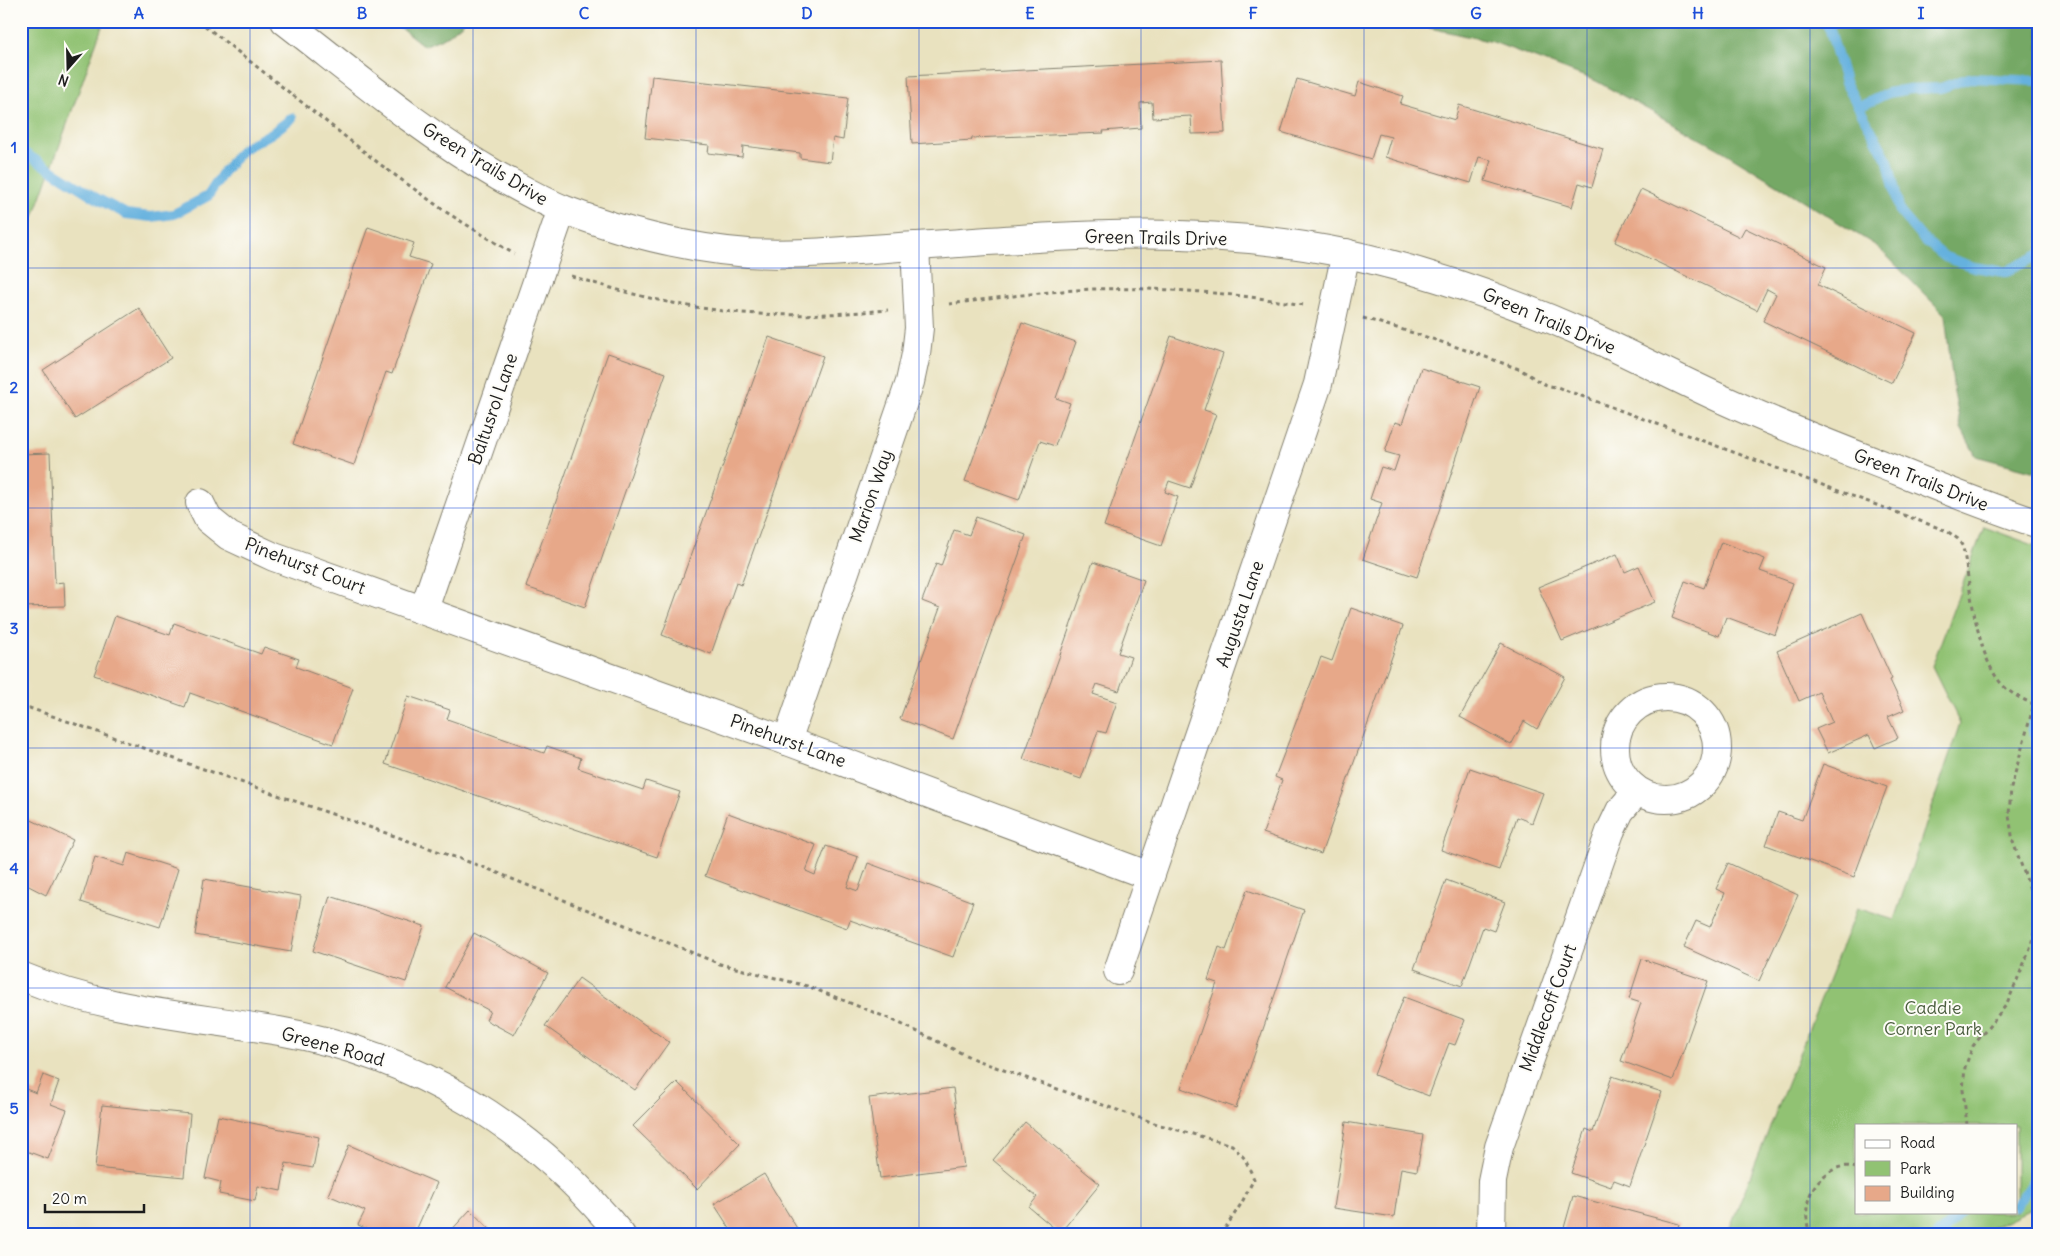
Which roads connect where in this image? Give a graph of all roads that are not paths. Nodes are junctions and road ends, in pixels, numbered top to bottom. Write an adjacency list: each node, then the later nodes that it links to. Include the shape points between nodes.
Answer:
1 (285, 21): 2 (street, Green Trails Drive, via 432,135 524,191)
2 (562, 209): 3 (street, Green Trails Drive, via 631,231 694,246 748,253 809,254); 7 (street, Baltusrol Lane)
3 (915, 246): 4 (street, Green Trails Drive, via 1129,234 1265,241); 8 (street, Marion Way, via 919,328 910,382)
4 (1346, 253): 6 (street, Green Trails Drive, via 1495,296 1818,440); 10 (street, Augusta Lane, via 1318,384)
5 (200, 502): 7 (street, Pinehurst Court, via 208,519 229,536 274,557)
6 (2039, 524)
7 (424, 609): 8 (street, Pinehurst Lane)
8 (787, 741): 10 (street, Pinehurst Lane)
9 (1637, 791): 14 (street, Middlecoff Court, via 1620,811 1610,832 1499,1147 1492,1181)
10 (1150, 876): 11 (street, Augusta Lane)
11 (1118, 971)
12 (21, 976): 13 (street, Greene Road, via 87,999 134,1010 280,1032 334,1043 388,1061 484,1109 523,1137 577,1185)
13 (621, 1235)
14 (1491, 1235)

